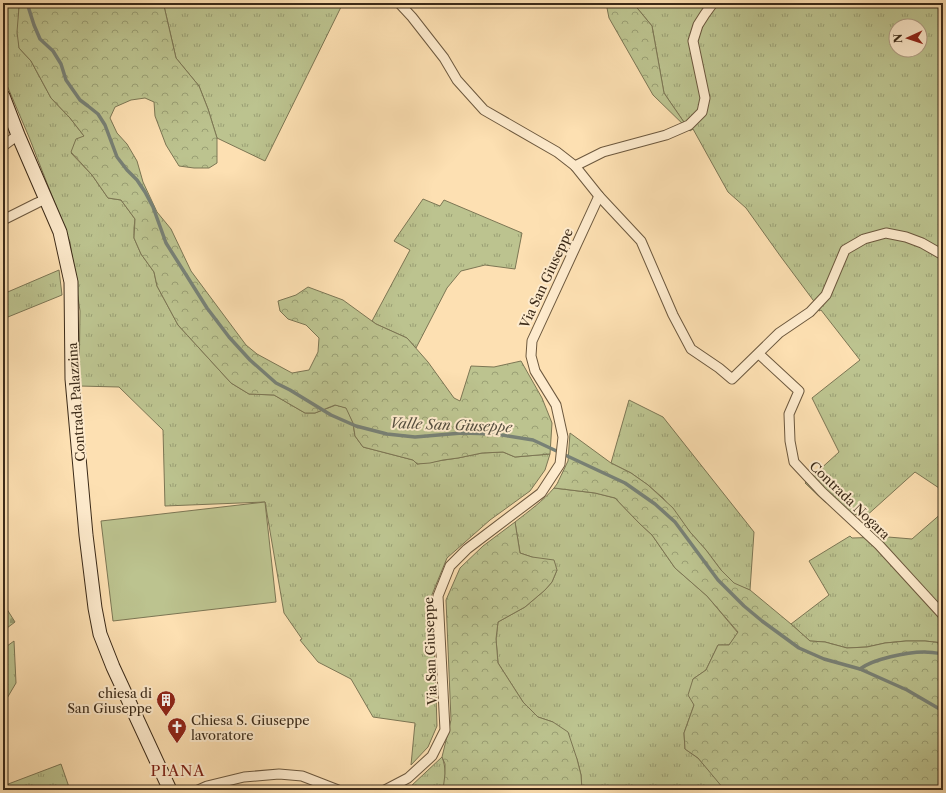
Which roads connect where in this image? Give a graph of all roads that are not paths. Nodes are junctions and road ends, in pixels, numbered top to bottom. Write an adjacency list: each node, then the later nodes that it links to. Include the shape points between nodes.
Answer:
1 (399, 3): 6 (street, via 444,58 457,80 484,110 557,152)
2 (713, 3): 6 (street, via 698,25 694,41 705,98 702,112 689,125 666,135 603,152)
3 (3, 96): 4 (street, Contrada Palazzina)
4 (18, 135): 5 (street); 8 (street, Contrada Palazzina)
5 (3, 146)
6 (575, 166): 7 (street)
7 (599, 196): 11 (street, via 641,241 691,349 732,379); 16 (street, Via San Giuseppe, via 532,341 531,356 535,371 556,405 563,437 560,464 541,493 467,549 450,566 438,596 445,730 432,756 408,778)
8 (46, 199): 9 (street); 13 (street, Contrada Palazzina, via 60,232 71,282 72,379 86,535 100,634)
9 (3, 220)
10 (943, 255): 11 (street, via 922,242 906,237 886,233 864,239 845,250 826,295 810,312 779,333)
11 (759, 354): 12 (street, Contrada Nogara, via 799,391 789,414 794,462 878,545)
12 (943, 615)
13 (170, 790)
14 (198, 790): 15 (street, via 244,777 279,774 302,776)
15 (338, 790)
16 (385, 790)

